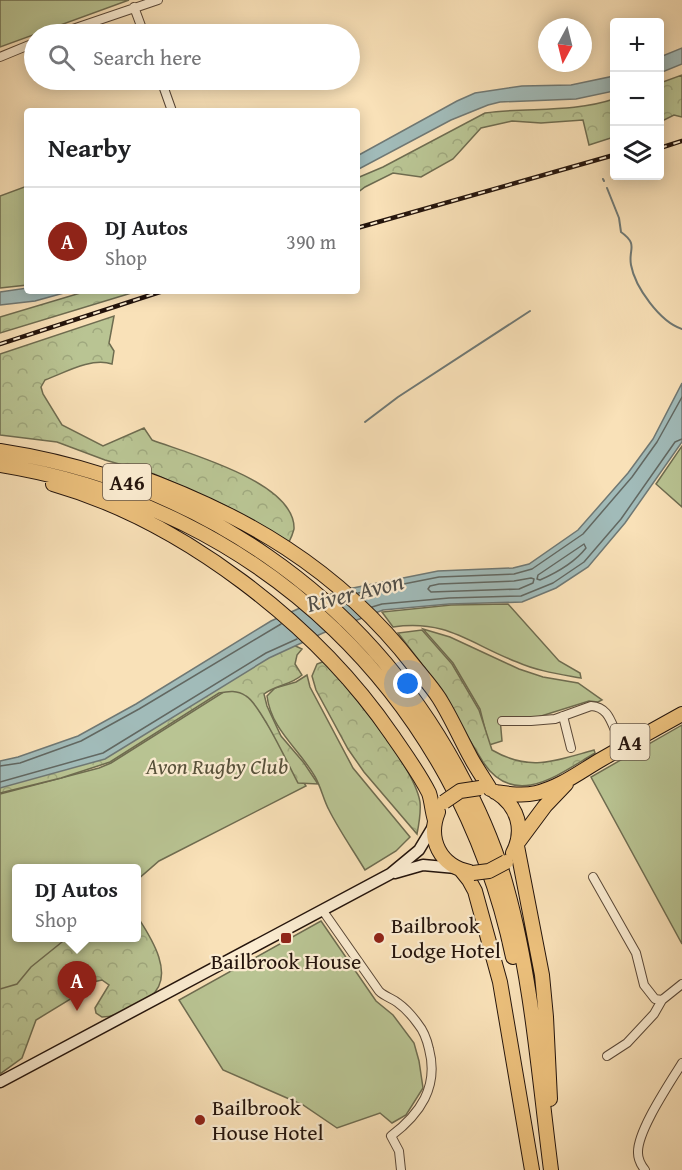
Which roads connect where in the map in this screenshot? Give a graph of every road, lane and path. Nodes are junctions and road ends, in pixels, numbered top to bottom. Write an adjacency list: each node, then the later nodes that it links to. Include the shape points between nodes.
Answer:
1 (158, 0): 2 (street)
2 (134, 7): 3 (street); 4 (street)
3 (86, 24)
4 (140, 24)
5 (24, 47): 6 (street)
6 (0, 57)
7 (164, 90): 8 (street)
8 (171, 108)
9 (0, 451): 18 (highway, via 80,460 122,471 209,505 297,554 331,579 398,645 438,697); 33 (highway, A46, via 124,481 193,511 244,539 298,578 351,625 406,688 475,802 504,878 527,986)
10 (0, 465): 32 (highway, A46, via 74,480 114,493 193,527 225,546 300,597 370,667 409,716 466,812 496,890 513,957)
11 (0, 471): 19 (highway, via 109,503 156,527 203,555 286,618 332,660 379,716 429,794)
12 (682, 714): 15 (highway, A4)
13 (563, 716): 14 (street, via 531,722); 15 (street, via 591,706 603,709); 16 (street)
14 (502, 721)
15 (621, 744): 17 (highway, A4)
16 (571, 748)
17 (574, 777): 18 (highway, A4, via 521,795); 20 (highway, A4, via 545,806)
18 (488, 790): 19 (highway, A4, bridge, via 460,791 444,802); 20 (highway, via 503,796 514,809 519,825)
19 (434, 822): 21 (highway, via 436,845 448,862); 22 (street, via 419,850)
20 (517, 844): 21 (highway, A4, bridge, via 506,862 489,871); 33 (highway, via 542,975)
21 (463, 870): 22 (street, via 423,865); 31 (highway, via 475,891 500,982)
22 (390, 874): 24 (street)
23 (593, 877): 26 (street, via 636,953 644,985 655,999)
24 (323, 911): 29 (street); 30 (street, via 379,991 399,1003 419,1024 427,1041 432,1067 428,1094 408,1123 391,1136 399,1151)
25 (682, 984): 26 (street)
26 (662, 1000): 27 (street, via 627,1043)
27 (607, 1056)
28 (682, 1063): 34 (street, via 642,1132 638,1153)
29 (0, 1082)
30 (401, 1170)
31 (532, 1170)
32 (543, 1170)
33 (553, 1170)
34 (645, 1170)

